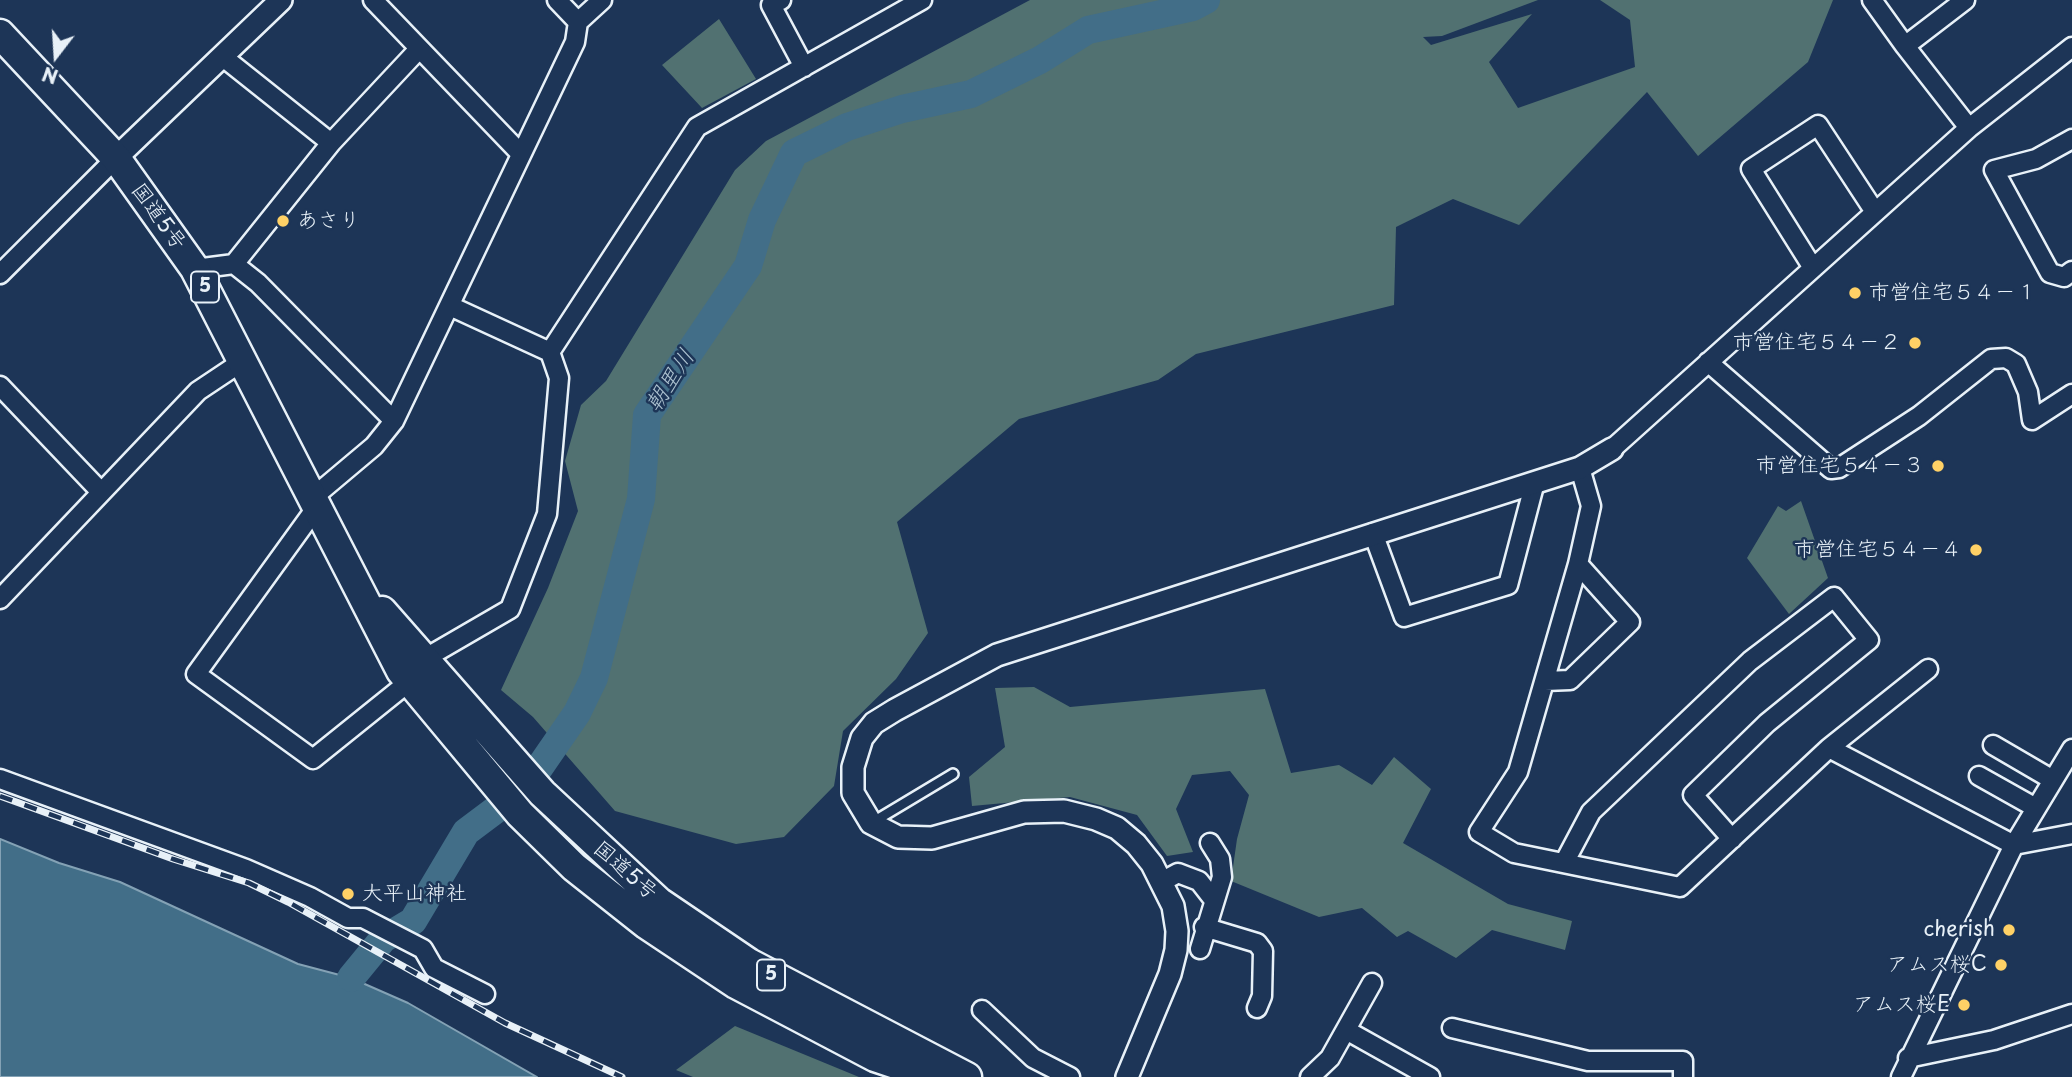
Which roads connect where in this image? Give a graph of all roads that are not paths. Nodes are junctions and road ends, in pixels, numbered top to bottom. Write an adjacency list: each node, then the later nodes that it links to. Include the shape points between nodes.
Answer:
1 (281, 0): 14 (street)
2 (373, 0): 13 (street)
3 (557, 0): 9 (street)
4 (602, 0): 9 (street)
5 (781, 0): 15 (street, via 771,5)
6 (922, 0): 15 (street)
7 (1872, 0): 11 (street)
8 (1965, 0): 11 (street)
9 (578, 22): 19 (street, via 575,42)
10 (0, 34): 20 (highway, 国道5号 / 5)
11 (1905, 46): 16 (street)
12 (2072, 47): 16 (street)
13 (419, 49): 18 (street); 19 (street)
14 (223, 57): 18 (street); 20 (street)
15 (804, 67): 28 (street, via 698,127)
16 (1969, 128): 21 (street)
17 (2072, 139): 25 (street, via 2036,159 1994,170 2050,273 2064,277)
18 (331, 143): 22 (street)
19 (520, 154): 27 (street)
20 (116, 158): 24 (highway, 国道5号 / 5); 26 (street)
21 (1875, 212): 23 (street); 23 (street, via 1818,125 1751,169)
22 (234, 264): 24 (street); 33 (street)
23 (1813, 268): 30 (street)
24 (195, 269): 29 (highway, 国道5号 / 5)
25 (2072, 271)
26 (0, 274)
27 (450, 306): 28 (street); 33 (street)
28 (550, 352): 43 (street, via 559,378 547,514 510,609)
29 (243, 361): 37 (street, via 198,391); 38 (highway, 国道5号 / 5)
30 (1708, 362): 32 (street, via 1831,470 1919,416 1991,359 2006,358 2016,364 2028,392 2032,421); 34 (street)
31 (0, 386): 37 (street)
32 (2072, 394)
33 (394, 421): 38 (street)
34 (1612, 449): 35 (street)
35 (1580, 468): 36 (street); 40 (street, via 1591,506)
36 (1535, 482): 39 (street); 39 (street, via 1508,585 1404,617)
37 (101, 492): 41 (street)
38 (313, 503): 43 (highway, 国道5号 / 5, via 352,578); 43 (street, via 196,674 313,759)
39 (1373, 533): 53 (street, via 997,655 895,710 874,723 862,738 853,767 853,793)
40 (1578, 564): 44 (street); 44 (street, via 1630,622 1570,680)
41 (0, 599)
42 (1928, 669): 46 (street)
43 (412, 670): 61 (highway, 国道5号 / 5, via 491,735); 61 (highway, 国道5号 / 5, via 468,754 520,814 574,867)
44 (1545, 681): 58 (street, via 1518,772 1479,832 1514,853)
45 (1993, 745): 51 (street)
46 (1829, 748): 55 (street); 57 (street)
47 (2072, 749): 51 (street)
48 (953, 774): 53 (lane)
49 (1979, 776): 52 (street)
50 (0, 779): 65 (street, via 246,869 348,918 363,918 423,949 434,968)
51 (2053, 780): 52 (street)
52 (2036, 808): 57 (street)
53 (871, 823): 59 (street, via 898,838 914,840 1024,812 1078,813 1117,828 1136,844)
54 (2072, 834): 57 (street)
55 (1732, 839): 58 (street, via 1680,887); 58 (street, via 1693,795 1767,723 1869,640 1834,597 1750,661 1591,812)
56 (1210, 843): 60 (street, via 1220,859 1222,877)
57 (2014, 845): 71 (street)
58 (1564, 863)
59 (1163, 881): 60 (street, via 1178,873 1199,881); 76 (street, via 1173,906 1176,950)
60 (1213, 899): 62 (street)
61 (652, 913): 73 (highway, 国道5号 / 5, via 736,984 875,1057); 74 (highway, 国道5号 / 5)
62 (1204, 927): 63 (street); 66 (street, via 1256,943 1264,951)
63 (1200, 949)
64 (1372, 983): 70 (street)
65 (485, 994)
66 (1258, 1008)
67 (982, 1010): 75 (street, via 1033,1058)
68 (2072, 1014): 71 (street, via 1994,1040)
69 (1452, 1028): 72 (street)
70 (1346, 1030): 77 (street, via 1330,1058); 78 (street)
71 (1908, 1058): 80 (street)
72 (1588, 1069): 79 (street, via 1683,1061)
73 (934, 1077)
74 (967, 1077)
75 (1070, 1077)
76 (1126, 1077)
77 (1310, 1077)
78 (1430, 1077)
79 (1683, 1077)
80 (1900, 1077)

